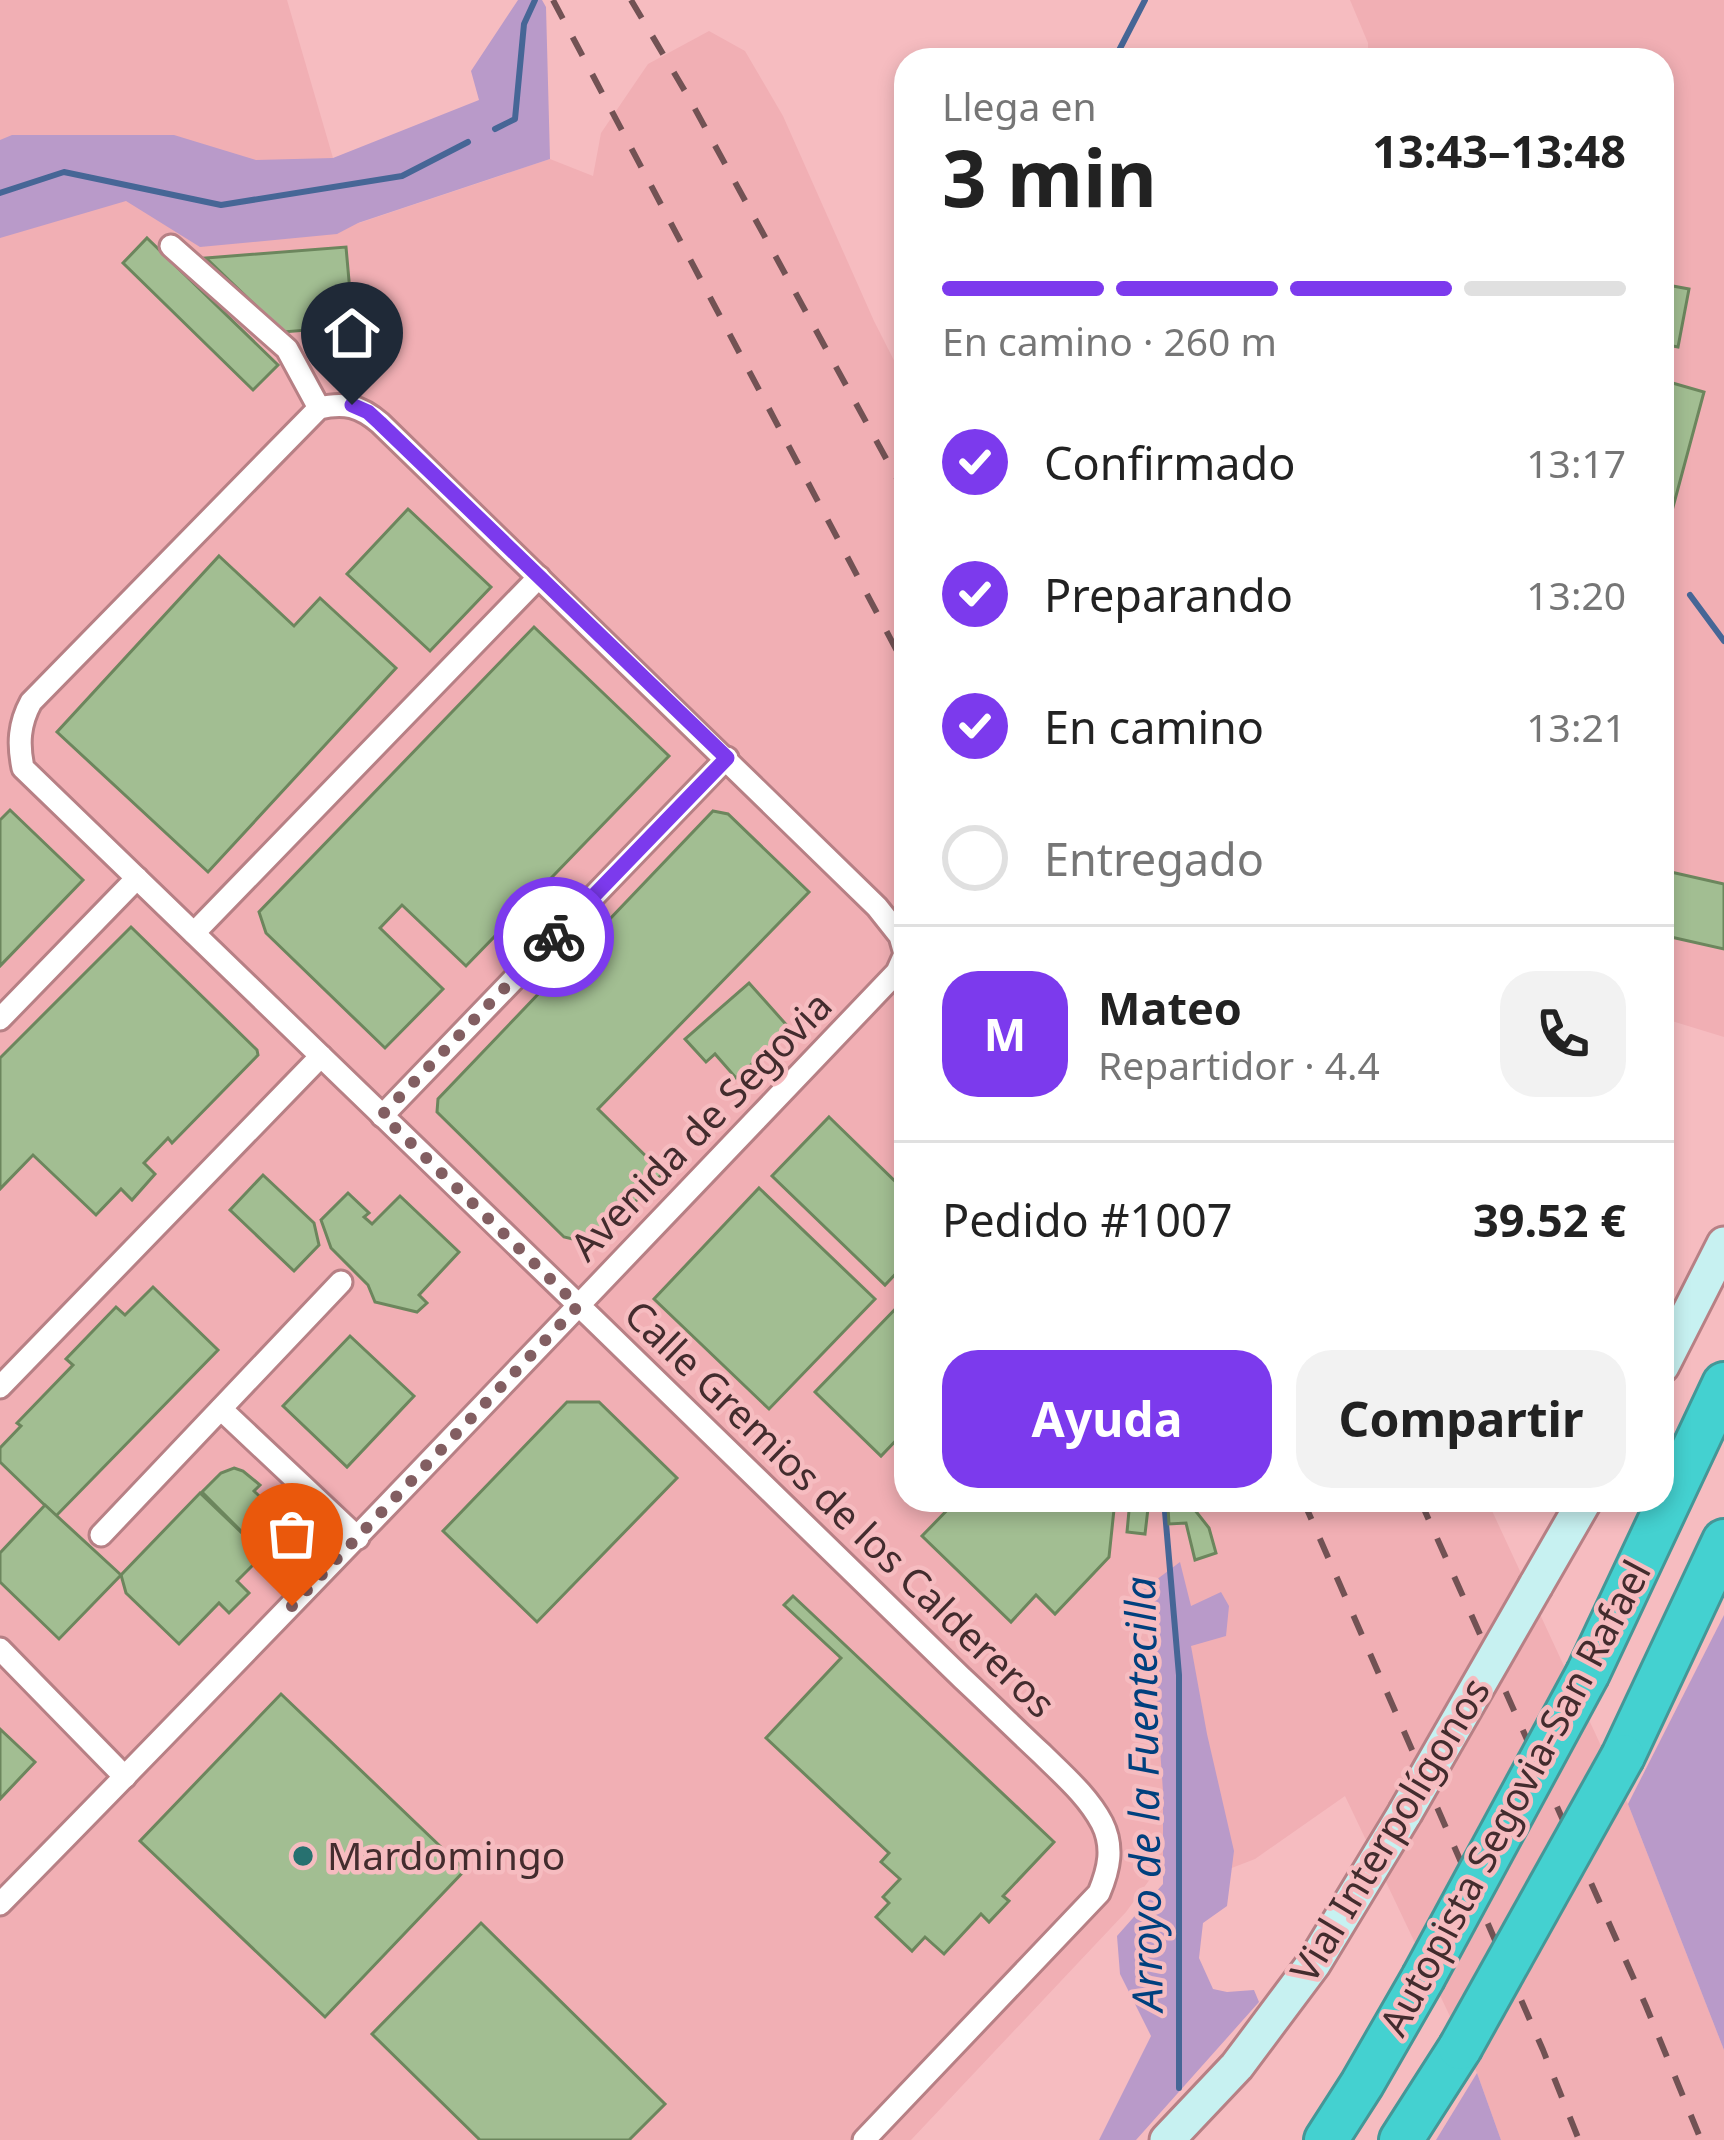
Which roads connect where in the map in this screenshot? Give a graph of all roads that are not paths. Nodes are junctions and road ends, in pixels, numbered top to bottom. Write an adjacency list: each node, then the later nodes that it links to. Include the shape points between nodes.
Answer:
1 (171, 246): 2 (street, via 286,349)
2 (320, 408): 3 (street, via 368,412); 5 (street, Calle Gremios de los Caldereros, via 23,718 23,768)
3 (538, 577): 4 (street); 7 (street)
4 (727, 758): 6 (street, Avenida de Segovia); 11 (street)
5 (137, 878): 7 (street, Calle Gremios de los Caldereros); 9 (street)
6 (894, 929)
7 (194, 933): 10 (street, Calle Gremios de los Caldereros)
8 (894, 975): 14 (street, Avenida de Segovia)
9 (0, 1019)
10 (321, 1056): 11 (street, Calle Gremios de los Caldereros); 16 (street)
11 (382, 1115): 14 (street, Calle Gremios de los Caldereros)
12 (1724, 1244): 15 (main road)
13 (341, 1282): 18 (street)
14 (578, 1306): 23 (street, Avenida de Segovia); 28 (street, Calle Gremios de los Caldereros, via 1088,1801 1106,1833 1108,1871 1099,1893)
15 (1674, 1342)
16 (0, 1387)
17 (1719, 1394): 19 (highway, Autopista Segovia-San Rafael, bridge)
18 (221, 1408): 22 (street); 23 (street)
19 (1674, 1490)
20 (1578, 1512): 29 (main road, Vial Interpolígonos, bridge, via 1314,1963 1237,2066)
21 (1664, 1512): 30 (highway, Autopista Segovia-San Rafael, bridge, via 1588,1673)
22 (101, 1535)
23 (358, 1538): 26 (street, Avenida de Segovia)
24 (1724, 1540): 31 (highway, Autopista Segovia-San Rafael, bridge, via 1622,1756)
25 (0, 1649): 26 (street)
26 (125, 1777): 27 (street, Avenida de Segovia)
27 (0, 1904)
28 (864, 2140)
29 (1166, 2140)
30 (1326, 2140)
31 (1401, 2140)

